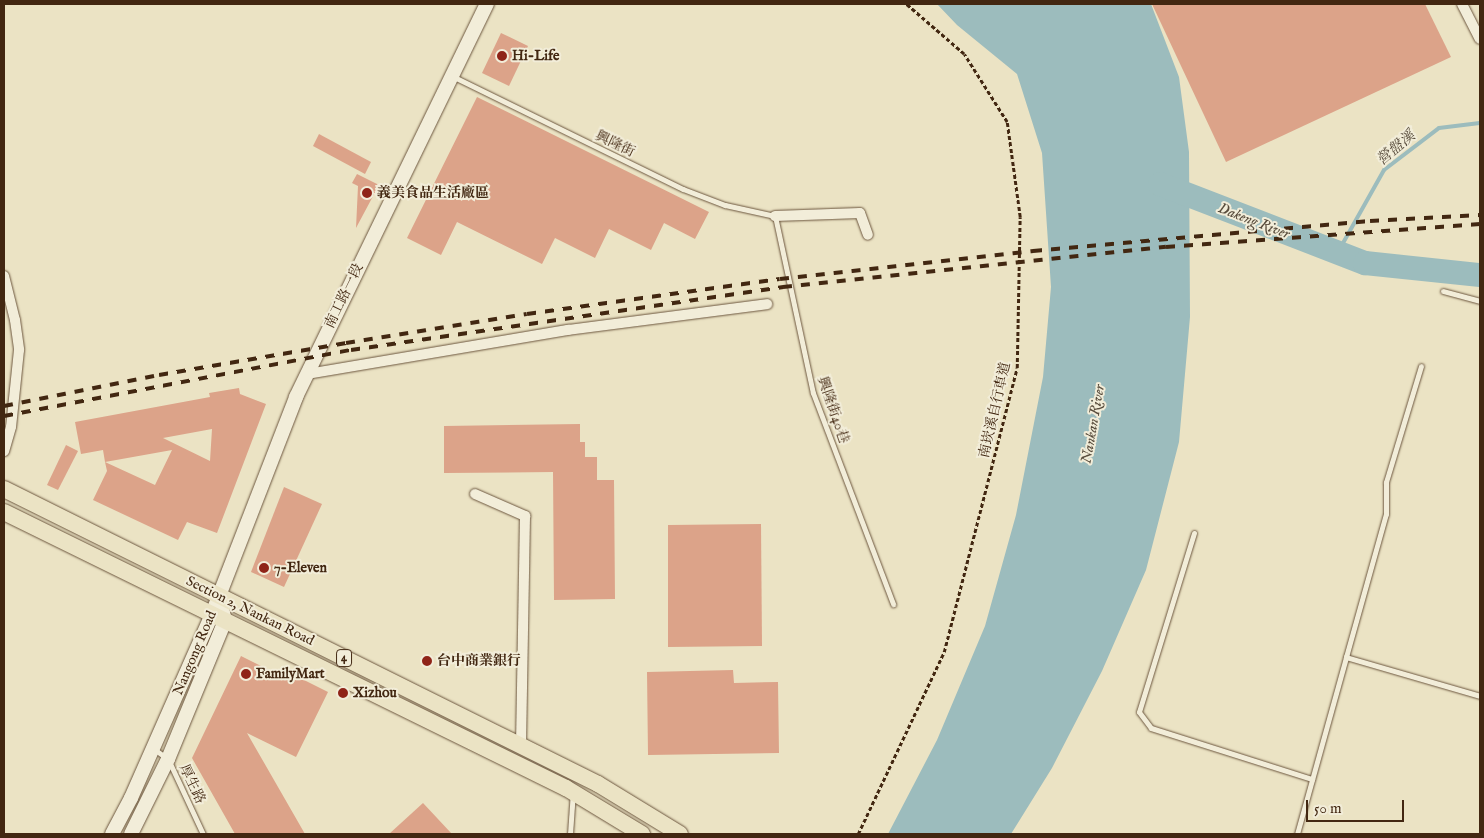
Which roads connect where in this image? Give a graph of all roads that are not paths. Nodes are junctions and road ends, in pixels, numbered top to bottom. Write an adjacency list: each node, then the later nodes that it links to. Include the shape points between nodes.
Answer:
1 (488, 4): 4 (street, 南工路一段)
2 (1462, 4): 3 (street)
3 (1480, 39)
4 (451, 76): 5 (lane, 興隆街, via 683,189 725,205); 12 (street, 南工路一段)
5 (775, 216): 6 (street, via 860,213); 19 (lane, 興隆街40巷, via 813,393)
6 (868, 235)
7 (4, 276): 13 (street, via 16,320 19,350 11,427)
8 (1443, 291): 9 (lane)
9 (1480, 301)
10 (767, 304): 12 (street, via 568,330)
11 (1421, 366): 21 (lane, via 1386,482 1386,514)
12 (307, 374): 18 (street, 南工路一段)
13 (4, 451)
14 (4, 489): 18 (main road, Section 2, Nankan Road / 4)
15 (475, 494): 23 (street, via 524,516)
16 (4, 512): 20 (main road, Section 2, Nankan Road / 4)
17 (1194, 534): 26 (lane, via 1138,712 1151,728)
18 (219, 596): 20 (street, Nangong Road); 23 (main road, Section 2, Nankan Road / 4)
19 (894, 604)
20 (218, 618): 24 (street, Nangong Road); 25 (street, Nangong Road); 27 (main road, Section 2, Nankan Road / 4)
21 (1346, 657): 22 (lane); 26 (lane)
22 (1480, 696)
23 (521, 746): 33 (main road, Section 2, Nankan Road / 4, via 598,784)
24 (154, 749): 25 (lane, 厚生路); 28 (street, Nangong Road)
25 (168, 759): 29 (street, Nangong Road); 30 (lane, 厚生路)
26 (1312, 779): 34 (lane)
27 (573, 792): 31 (lane); 32 (main road, Section 2, Nankan Road / 4)
28 (112, 834)
29 (131, 834)
30 (203, 834)
31 (570, 834)
32 (642, 834)
33 (680, 834)
34 (1297, 834)

